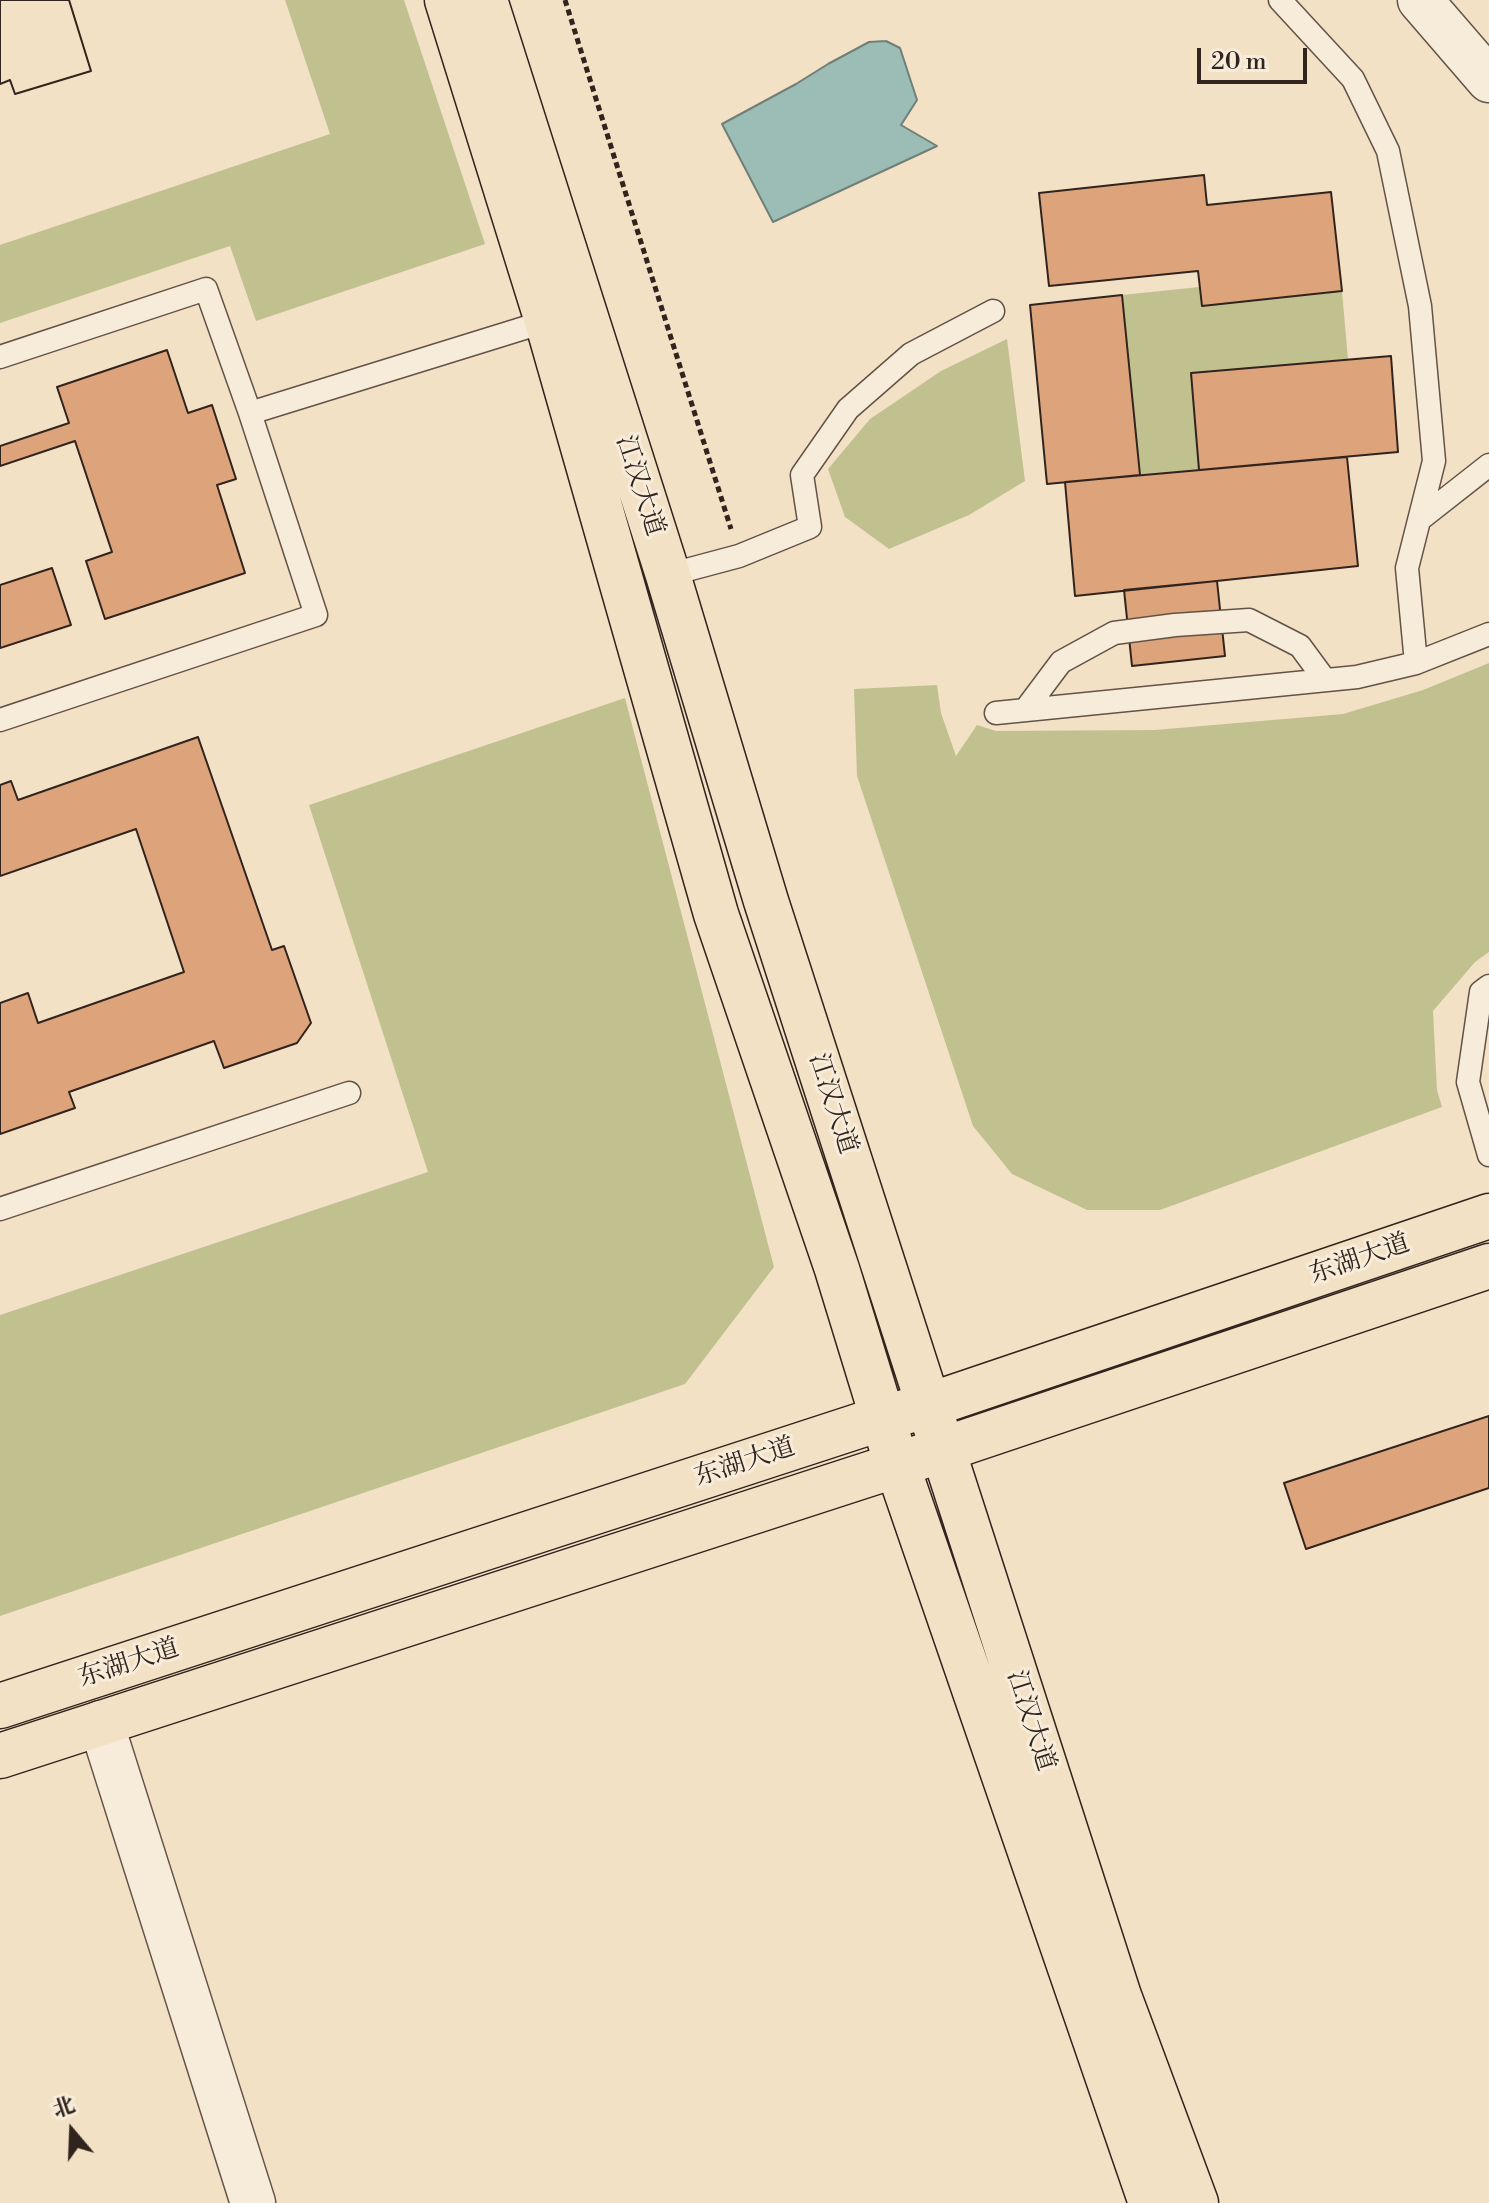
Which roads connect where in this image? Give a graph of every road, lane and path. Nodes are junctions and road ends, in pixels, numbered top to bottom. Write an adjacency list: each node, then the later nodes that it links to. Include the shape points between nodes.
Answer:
1 (447, 0): 8 (main road, 江汉大道)
2 (485, 0): 14 (main road, 江汉大道)
3 (565, 0): 13 (path)
4 (1280, 0): 12 (lane, via 1353,79 1388,151 1420,306 1434,461)
5 (1420, 0): 6 (street)
6 (1489, 80)
7 (993, 311): 13 (lane, via 911,354 848,409 802,475 810,527)
8 (547, 321): 10 (lane); 28 (main road, 江汉大道, via 716,914)
9 (0, 357): 10 (lane, via 206,289)
10 (250, 413): 20 (lane, via 316,615)
11 (1489, 465): 12 (lane)
12 (1419, 520): 16 (lane, via 1407,568)
13 (739, 556): 14 (lane)
14 (668, 575): 27 (main road, 江汉大道, via 766,901)
15 (1489, 634): 16 (lane)
16 (1416, 663): 17 (lane)
17 (1325, 680): 18 (lane); 18 (lane, via 1300,646 1249,620 1175,625 1114,633 1061,662)
18 (1025, 710): 19 (lane)
19 (996, 713)
20 (0, 720)
21 (1489, 986): 23 (lane, via 1481,992 1468,1082)
22 (349, 1093): 24 (lane)
23 (1489, 1155)
24 (0, 1209)
25 (1489, 1216): 27 (main road, 东湖大道)
26 (1489, 1266): 29 (main road, 东湖大道)
27 (930, 1405): 28 (main road, 东湖大道); 29 (main road, 江汉大道)
28 (883, 1418): 30 (main road, 江汉大道); 31 (main road, 东湖大道)
29 (943, 1448): 30 (main road, 东湖大道); 36 (main road, 江汉大道, via 1119,1996)
30 (897, 1465): 32 (main road, 东湖大道); 35 (main road, 江汉大道)
31 (0, 1706)
32 (101, 1723): 33 (main road, 东湖大道); 34 (street)
33 (0, 1756)
34 (253, 2203)
35 (1151, 2203)
36 (1196, 2203)

